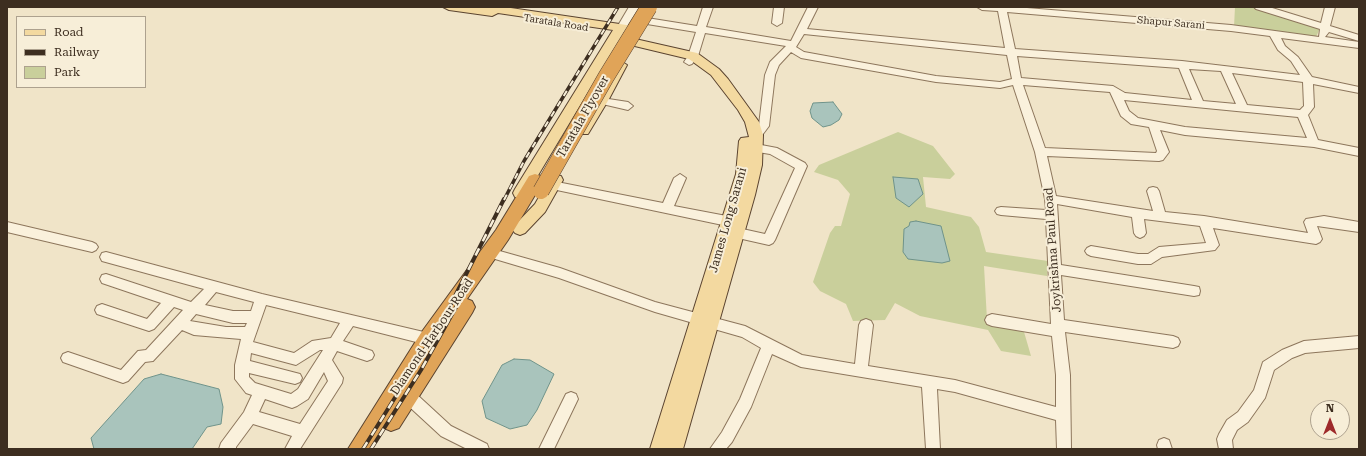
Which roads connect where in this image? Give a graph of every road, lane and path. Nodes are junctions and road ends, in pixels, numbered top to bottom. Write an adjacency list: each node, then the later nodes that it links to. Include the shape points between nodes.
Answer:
1 (449, 7): 19 (main road, Taratala Road)
2 (481, 7): 19 (main road)
3 (634, 7): 19 (street)
4 (655, 7): 14 (street)
5 (708, 7): 16 (street)
6 (779, 7): 13 (street)
7 (813, 7): 17 (street)
8 (982, 7): 11 (street, Shapur Sarani)
9 (1260, 7): 15 (street)
10 (1330, 7): 15 (street)
11 (1002, 9): 12 (street, Shapur Sarani); 24 (street, Joykrishna Paul Road)
12 (1028, 9): 18 (street, Shapur Sarani)
13 (778, 23)
14 (641, 27): 16 (street); 19 (main road, James Long Sarani); 25 (main road, James Long Sarani, via 675,56); 33 (main road); 44 (highway, Taratala Flyover, bridge, via 606,77)
15 (1324, 27): 20 (street); 21 (street)
16 (701, 29): 22 (street); 25 (street)
17 (801, 31): 22 (street); 24 (street)
18 (1274, 34): 21 (street, Shapur Sarani); 28 (street, via 1281,48 1294,59)
19 (617, 35): 55 (main road, via 509,214)
20 (1359, 38)
21 (1322, 40): 23 (street, Shapur Sarani)
22 (792, 45): 29 (street, via 801,55 936,79 1000,85); 39 (street, via 771,70 764,126)
23 (1359, 45)
24 (1010, 52): 26 (street); 29 (street, Joykrishna Paul Road)
25 (691, 59): 31 (main road, James Long Sarani, via 713,82)
26 (1182, 64): 27 (street); 34 (street)
27 (1225, 68): 28 (street); 36 (street)
28 (1308, 79): 32 (street); 37 (street, via 1309,107)
29 (1017, 81): 30 (street); 41 (street, Joykrishna Paul Road)
30 (1113, 89): 34 (street, via 1122,96); 38 (street, via 1125,113 1135,121)
31 (725, 90): 39 (main road, via 743,107 752,122); 53 (main road, James Long Sarani, via 744,126 746,137)
32 (1359, 90)
33 (602, 101): 35 (street); 44 (main road)
34 (1200, 105): 36 (street)
35 (628, 106)
36 (1243, 108): 37 (street)
37 (1302, 114): 40 (street)
38 (1153, 125): 40 (street, via 1185,132); 41 (street, via 1163,152 1159,157)
39 (756, 142): 53 (main road, via 755,164); 53 (street, via 801,166 769,240)
40 (1314, 143): 42 (street)
41 (1041, 152): 46 (street, Joykrishna Paul Road)
42 (1359, 152)
43 (680, 178): 47 (street)
44 (543, 186): 47 (street); 55 (highway, Taratala Flyover)
45 (1154, 191): 51 (street)
46 (1051, 199): 49 (street); 50 (street, Joykrishna Paul Road)
47 (667, 208): 53 (street)
48 (1001, 211): 50 (street)
49 (1137, 213): 51 (street); 57 (street)
50 (1052, 215): 62 (street, Joykrishna Paul Road)
51 (1160, 216): 52 (street)
52 (1204, 221): 56 (street, via 1316,239 1310,222 1324,221); 59 (street, via 1213,245 1211,247 1159,252 1151,259)
53 (735, 226): 73 (main road, James Long Sarani)
54 (7, 227): 58 (street)
55 (514, 227): 60 (highway, Diamond Harbour Road)
56 (1359, 227)
57 (1140, 233)
58 (92, 246)
59 (1091, 251)
60 (496, 254): 73 (street); 78 (highway, Diamond Harbour Road); 91 (highway, Diamond Harbour Road, via 467,305)
61 (106, 257): 64 (street)
62 (1054, 269): 65 (street); 76 (street, Joykrishna Paul Road)
63 (106, 279): 67 (street)
64 (214, 286): 66 (street); 68 (street)
65 (1194, 291)
66 (262, 299): 70 (street); 72 (street)
67 (171, 301): 68 (street); 69 (street, via 149,325)
68 (194, 308): 70 (street, via 233,317); 74 (street)
69 (102, 310)
70 (256, 317): 77 (street)
71 (992, 320): 76 (street)
72 (349, 321): 78 (street); 81 (street)
73 (705, 322): 82 (street, via 745,332); 102 (main road, James Long Sarani); 103 (main road)
74 (180, 323): 77 (street, via 194,329 226,333); 84 (street, via 123,377)
75 (866, 325): 87 (street)
76 (1058, 328): 79 (street); 94 (street, Joykrishna Paul Road, via 1063,375)
77 (247, 339): 81 (street, via 296,358 317,345); 86 (street)
78 (428, 339): 98 (highway, Diamond Harbour Road)
79 (1173, 342)
80 (1359, 342): 107 (street, via 1304,347 1268,366 1260,392 1242,417 1232,425 1224,439)
81 (335, 344): 83 (street); 85 (street)
82 (769, 345): 87 (street, via 801,361); 104 (street, via 746,402 727,437)
83 (367, 355)
84 (68, 358)
85 (325, 361): 90 (street, via 296,400); 95 (street, via 336,378 335,383)
86 (242, 365): 88 (street); 90 (street, via 241,376 244,382)
87 (861, 370): 89 (street)
88 (295, 378)
89 (929, 382): 94 (street, via 989,394); 105 (street)
90 (262, 392): 93 (street)
91 (408, 396): 99 (highway, Diamond Harbour Road); 100 (street, via 446,431)
92 (571, 399): 101 (street)
93 (251, 414): 95 (street); 96 (street, via 226,448)
94 (1062, 415): 106 (street, Joykrishna Paul Road)
95 (303, 432): 97 (street)
96 (229, 449)
97 (292, 449)
98 (359, 449)
99 (373, 449)
100 (482, 449)
101 (546, 449)
102 (659, 449)
103 (674, 449)
104 (717, 449)
105 (933, 449)
106 (1064, 449)
107 (1226, 449)

